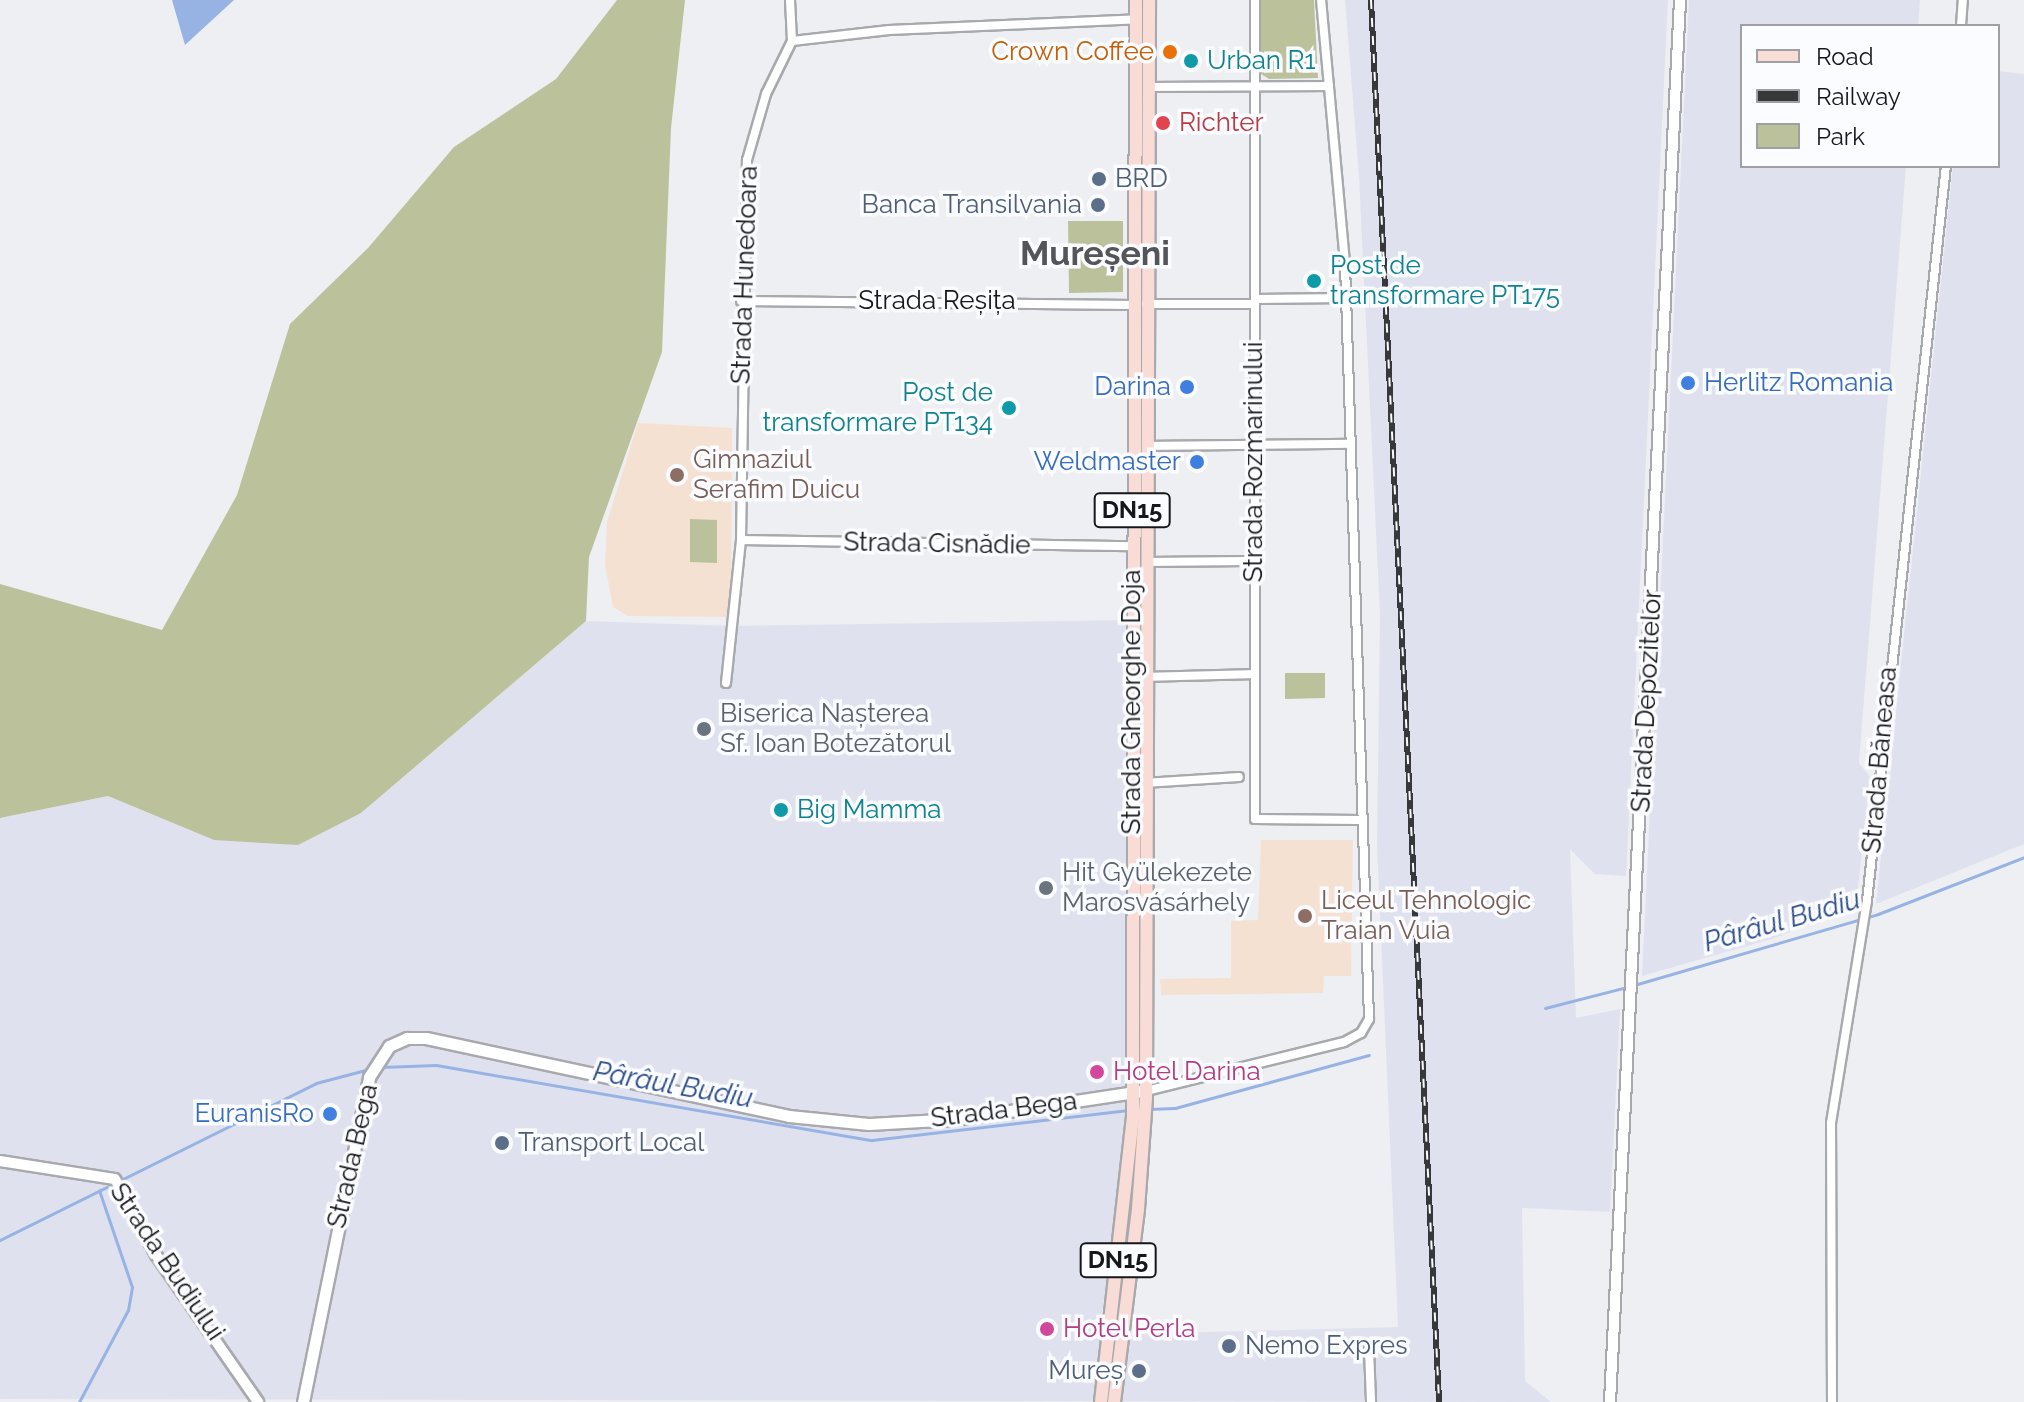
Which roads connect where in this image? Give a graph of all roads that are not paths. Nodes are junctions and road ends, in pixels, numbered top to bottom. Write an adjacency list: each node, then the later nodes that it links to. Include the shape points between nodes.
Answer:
1 (790, 0): 10 (street)
2 (1136, 0): 8 (main road, Strada Gheorghe Doja / DN15)
3 (1149, 0): 8 (main road, Strada Gheorghe Doja / DN15)
4 (1255, 0): 13 (street, Strada Rozmarinului)
5 (1321, 0): 11 (street)
6 (1680, 0): 41 (street, Strada Depozitelor)
7 (1963, 0): 9 (street)
8 (1142, 20): 10 (street, via 904,29); 12 (main road, Strada Gheorghe Doja / DN15); 18 (main road, Strada Gheorghe Doja / DN15)
9 (1961, 24)
10 (792, 41): 16 (street, Strada Hunedoara, via 766,94 747,160)
11 (1329, 86): 13 (street); 15 (street)
12 (1149, 87): 13 (street); 18 (main road, Strada Gheorghe Doja / DN15)
13 (1254, 87): 17 (street, Strada Rozmarinului)
14 (1946, 168): 42 (street, Strada Băneasa, via 1867,901 1831,1123)
15 (1346, 298): 17 (street, Strada Reșița); 20 (street)
16 (741, 301): 18 (street, Strada Reșița); 22 (street, Strada Hunedoara)
17 (1255, 302): 18 (street, Strada Reșița); 19 (street, Strada Rozmarinului)
18 (1139, 305): 21 (main road, Strada Gheorghe Doja / DN15); 23 (main road, Strada Gheorghe Doja / DN15)
19 (1255, 444): 20 (street); 21 (street); 24 (street, Strada Rozmarinului)
20 (1351, 444): 31 (street)
21 (1146, 446): 25 (main road, Strada Gheorghe Doja / DN15)
22 (741, 540): 23 (street, Strada Cisnădie); 28 (street, Strada Hunedoara)
23 (1132, 546): 30 (main road, Strada Gheorghe Doja / DN15)
24 (1253, 561): 25 (street); 26 (street, Strada Rozmarinului)
25 (1145, 562): 27 (main road, Strada Gheorghe Doja / DN15)
26 (1253, 674): 27 (street); 31 (street, Strada Rozmarinului, via 1255,819)
27 (1145, 677): 30 (main road, Strada Gheorghe Doja / DN15)
28 (726, 683)
29 (1239, 777): 30 (street)
30 (1138, 783): 32 (main road, Strada Gheorghe Doja / DN15)
31 (1359, 820): 32 (street, via 1370,1000 1361,1033 1344,1042)
32 (1140, 1095): 33 (main road, Strada Gheorghe Doja / DN15); 37 (main road, Strada Bega, via 956,1119 869,1124 789,1116 407,1038 389,1046 369,1077)
33 (1139, 1117): 38 (main road, Strada Gheorghe Doja / DN15); 39 (main road, Strada Gheorghe Doja / DN15)
34 (0, 1161): 36 (street, Strada Budiului, via 115,1179 156,1255)
35 (1369, 1349): 40 (street)
36 (258, 1402)
37 (303, 1402)
38 (1101, 1402)
39 (1114, 1402)
40 (1371, 1402)
41 (1610, 1402)
42 (1832, 1402)

